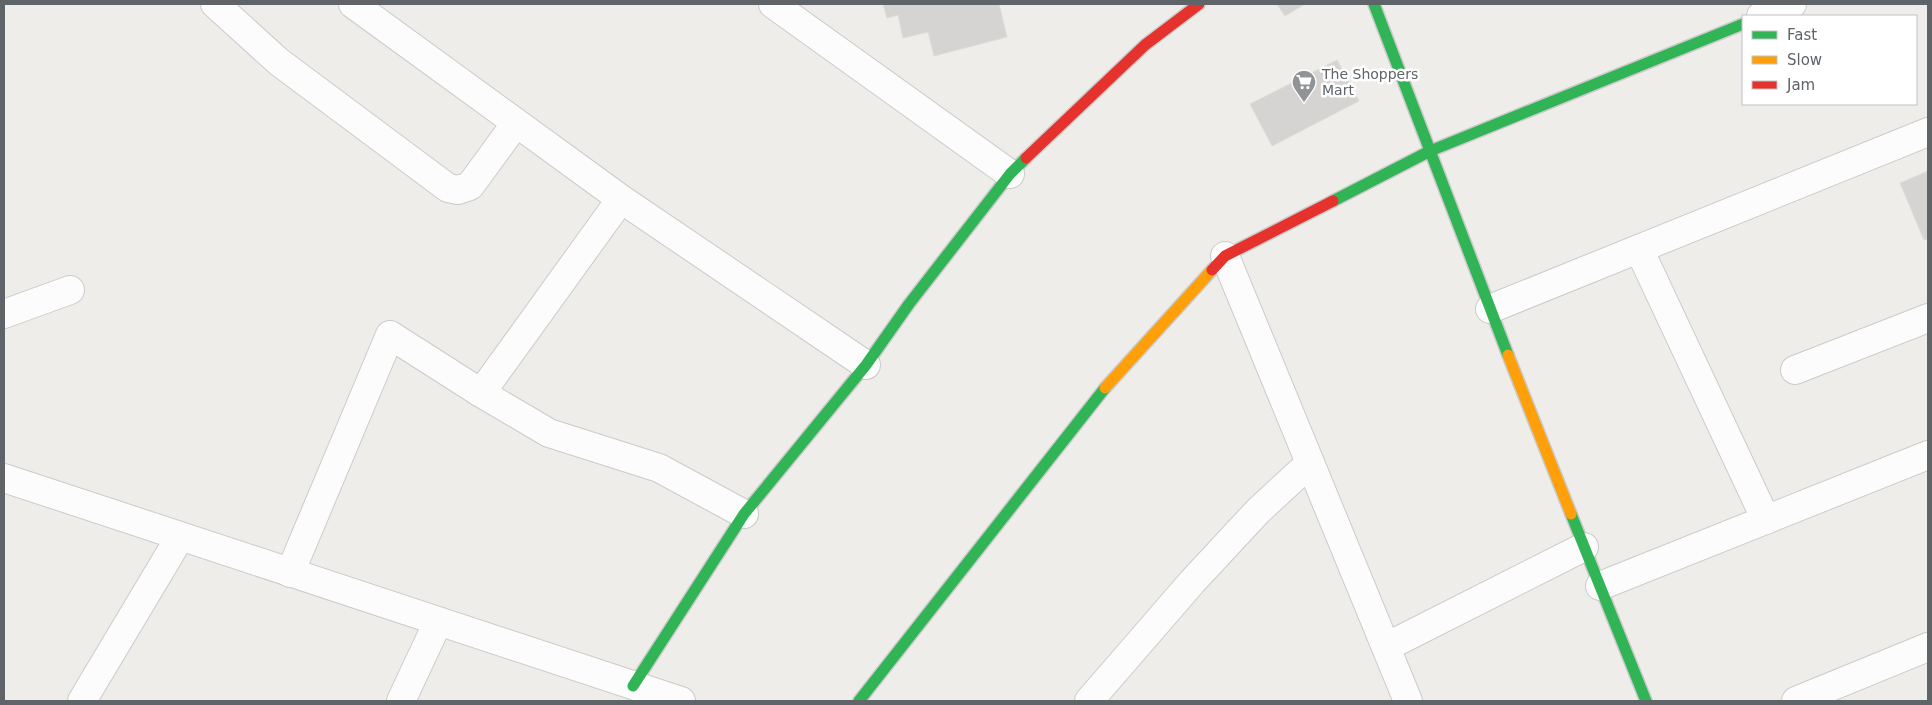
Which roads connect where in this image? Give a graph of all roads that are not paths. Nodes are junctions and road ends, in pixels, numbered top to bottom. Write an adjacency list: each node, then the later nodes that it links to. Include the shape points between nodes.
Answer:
1 (215, 4): 9 (street, via 279,62 448,188 458,190 470,186)
2 (353, 4): 9 (street)
3 (773, 4): 12 (street)
4 (1199, 4): 12 (street, via 1145,44)
5 (1374, 4): 11 (street)
6 (1792, 4): 7 (street)
7 (1764, 15)
8 (1742, 24): 11 (street)
9 (516, 123): 13 (street)
10 (1928, 132): 14 (street)
11 (1430, 151): 15 (street); 17 (street)
12 (1010, 174): 20 (street)
13 (621, 199): 20 (street); 22 (street)
14 (1639, 249): 17 (street); 27 (street)
15 (1225, 256): 24 (street); 39 (street, via 1106,387)
16 (70, 290): 18 (street)
17 (1490, 309): 29 (street)
18 (4, 314)
19 (1928, 318): 21 (street)
20 (866, 365): 26 (street)
21 (1795, 370)
22 (481, 393): 26 (street, via 549,433 659,468); 30 (street, via 390,334)
23 (1928, 455): 27 (street)
24 (1310, 463): 33 (street); 40 (street, via 1258,511 1192,582)
25 (5, 480): 28 (street)
26 (744, 514): 35 (street)
27 (1766, 520): 31 (street)
28 (180, 537): 30 (street); 36 (street)
29 (1584, 547): 31 (street); 33 (street)
30 (290, 574): 32 (street)
31 (1600, 586): 42 (street)
32 (438, 622): 35 (street); 37 (street)
33 (1386, 647): 41 (street)
34 (1928, 647): 43 (street)
35 (633, 686): 38 (street)
36 (82, 701)
37 (401, 701)
38 (681, 701)
39 (859, 701)
40 (1089, 701)
41 (1408, 701)
42 (1646, 701)
43 (1796, 701)

